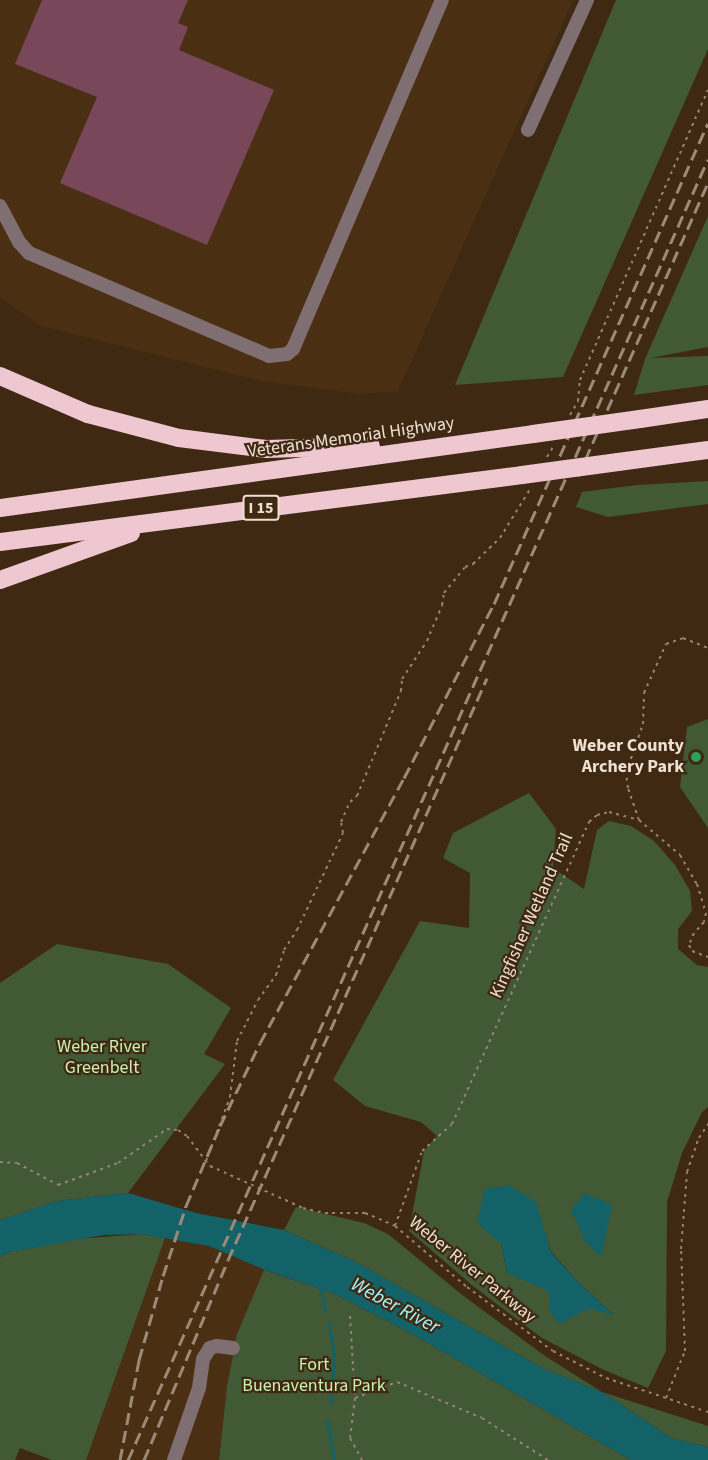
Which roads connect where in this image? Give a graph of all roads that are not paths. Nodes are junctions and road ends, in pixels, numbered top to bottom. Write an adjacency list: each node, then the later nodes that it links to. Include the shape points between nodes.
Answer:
1 (442, 0): 4 (street, via 293,349 287,354 269,356 29,254 18,242)
2 (587, 0): 3 (street)
3 (528, 130)
4 (0, 206)
5 (0, 376): 7 (highway, via 88,414 179,438 266,449)
6 (708, 409): 7 (highway, Veterans Memorial Highway / I 15, bridge)
7 (454, 444): 9 (highway, Veterans Memorial Highway / I 15)
8 (708, 450): 10 (highway, I 15, bridge, via 528,479)
9 (0, 508)
10 (166, 520): 11 (highway, I 15); 12 (highway)
11 (0, 542)
12 (0, 580)
13 (233, 1348): 14 (street, via 210,1348 203,1359 199,1388)
14 (174, 1460)

